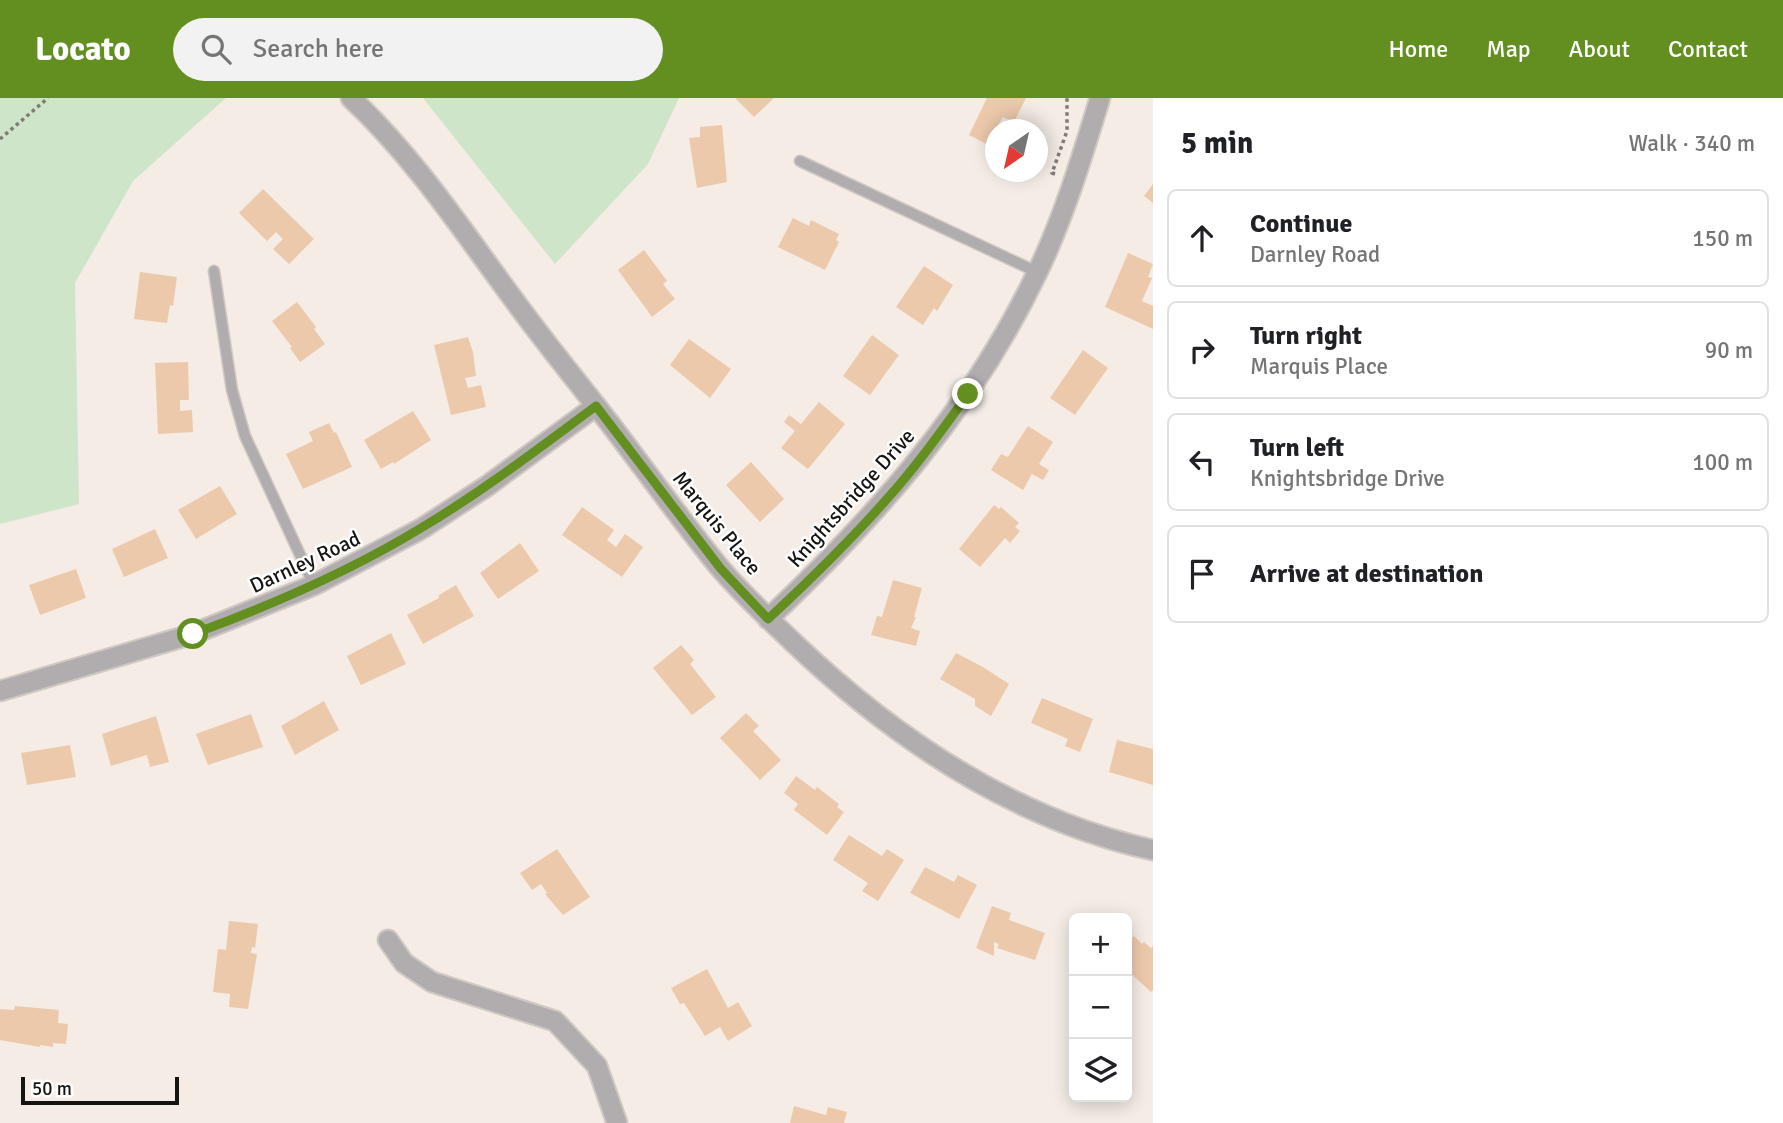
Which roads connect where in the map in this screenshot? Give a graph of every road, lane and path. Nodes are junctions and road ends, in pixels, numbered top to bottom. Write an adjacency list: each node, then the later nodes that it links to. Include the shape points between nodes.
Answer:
1 (48, 98): 4 (path)
2 (351, 98): 8 (street, Marquis Place, via 409,157)
3 (1100, 98): 7 (street, Knightsbridge Drive)
4 (0, 139)
5 (800, 161): 7 (lane)
6 (214, 271): 9 (lane, via 232,390 245,436)
7 (1037, 272): 10 (street, Knightsbridge Drive, via 968,394 925,453 823,567)
8 (596, 406): 9 (street, Darnley Road, via 421,529); 10 (street, Marquis Place, via 721,569)
9 (314, 585): 11 (street, Darnley Road, via 193,634)
10 (768, 619): 12 (street, Marquis Place, via 875,713 954,768 1076,827)
11 (0, 691)
12 (1153, 850)
13 (388, 940): 14 (street, via 404,963 432,982 555,1021 597,1066)
14 (617, 1123)

